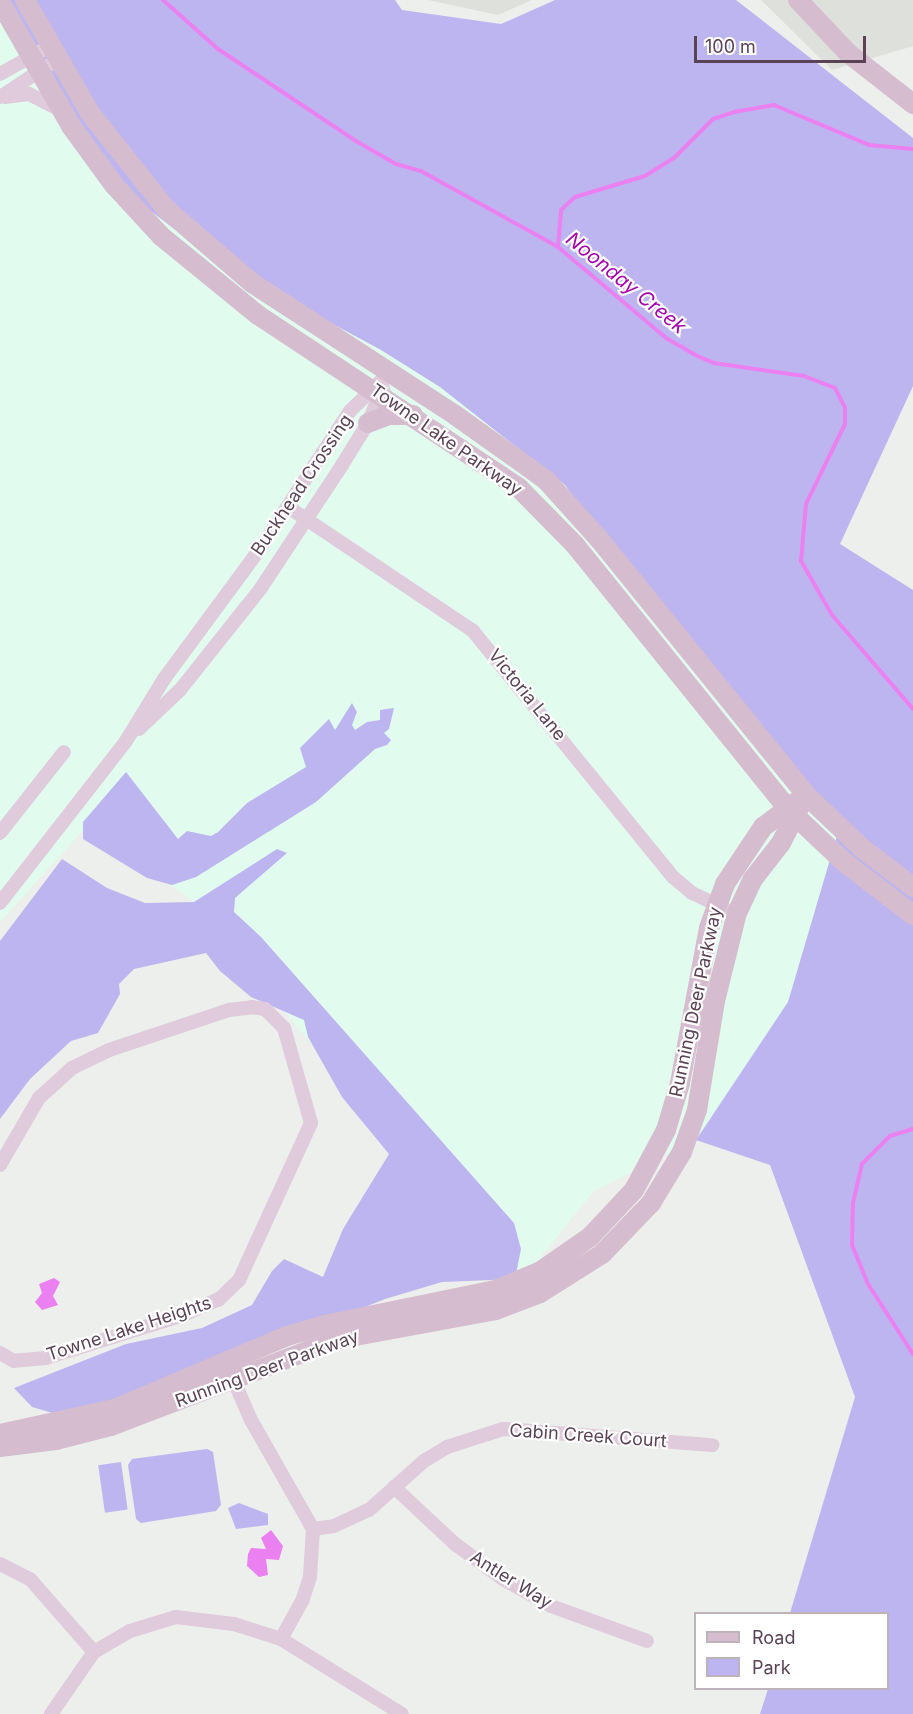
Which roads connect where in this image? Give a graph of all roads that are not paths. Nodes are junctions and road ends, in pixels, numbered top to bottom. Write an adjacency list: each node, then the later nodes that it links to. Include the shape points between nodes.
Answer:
1 (25, 0): 4 (main road, Towne Lake Parkway)
2 (798, 0): 8 (main road, via 833,39)
3 (0, 2): 5 (main road, Towne Lake Parkway)
4 (54, 53): 5 (street); 10 (main road, Towne Lake Parkway, via 109,140 184,227 252,283)
5 (34, 64): 6 (street); 7 (street); 9 (main road, Towne Lake Parkway)
6 (0, 74)
7 (0, 98): 9 (street, via 29,94)
8 (913, 104)
9 (62, 112): 11 (main road, Towne Lake Parkway, via 114,185 191,264 258,315)
10 (389, 373): 11 (street, Buckhead Crossing); 18 (main road, Towne Lake Parkway, via 506,450 565,500)
11 (377, 391): 12 (main road, Towne Lake Parkway); 13 (street, Buckhead Crossing); 14 (street, Buckhead Crossing, via 350,411)
12 (413, 415): 13 (main road, via 389,415); 19 (main road, Towne Lake Parkway, via 494,468 548,515)
13 (368, 423): 15 (street, Buckhead Crossing)
14 (288, 507): 15 (street, Victoria Lane); 16 (street, Buckhead Crossing, via 169,672)
15 (308, 520): 16 (street, Buckhead Crossing, via 227,633 180,690); 23 (street, Victoria Lane, via 473,631 673,877)
16 (126, 741): 22 (street, Buckhead Crossing)
17 (64, 752): 20 (street)
18 (806, 795): 19 (main road, Running Deer Parkway); 21 (main road, Towne Lake Parkway, via 863,849)
19 (791, 812): 23 (main road, Running Deer Parkway, via 763,827 745,850); 24 (main road, Running Deer Parkway); 25 (main road, Towne Lake Parkway, via 844,862)
20 (0, 833)
21 (913, 888)
22 (0, 903)
23 (716, 904): 24 (street, Victoria Lane); 28 (main road, Running Deer Parkway, via 680,1083 666,1130 643,1176 608,1221 561,1259 519,1282 471,1296 325,1325)
24 (737, 914): 28 (main road, Running Deer Parkway, via 715,1001 697,1110 682,1152 651,1203 603,1254 561,1282 505,1307 359,1334)
25 (913, 915)
26 (0, 1165): 27 (street, Towne Lake Heights, via 39,1098 72,1068 109,1050 229,1010 252,1007 265,1010 284,1028 311,1123 239,1280 219,1299 183,1315 46,1358 14,1361)
27 (0, 1353)
28 (229, 1370): 29 (main road, Running Deer Parkway, via 104,1412); 31 (main road, Running Deer Parkway, via 111,1426 56,1440); 33 (street, via 251,1420)
29 (0, 1434)
30 (712, 1445): 32 (street, Cabin Creek Court, via 503,1429 447,1447)
31 (0, 1447)
32 (394, 1487): 33 (street, Cabin Creek Court, via 369,1510 346,1522); 36 (street, Antler Way, via 455,1544 503,1579 551,1606)
33 (313, 1529): 35 (street, via 310,1577 302,1601)
34 (0, 1564): 37 (street, via 30,1579)
35 (280, 1639): 37 (street, via 234,1624 176,1617 130,1631); 38 (street)
36 (647, 1641)
37 (94, 1652): 39 (street)
38 (386, 1710): 40 (street)
39 (51, 1714)
40 (402, 1714)

